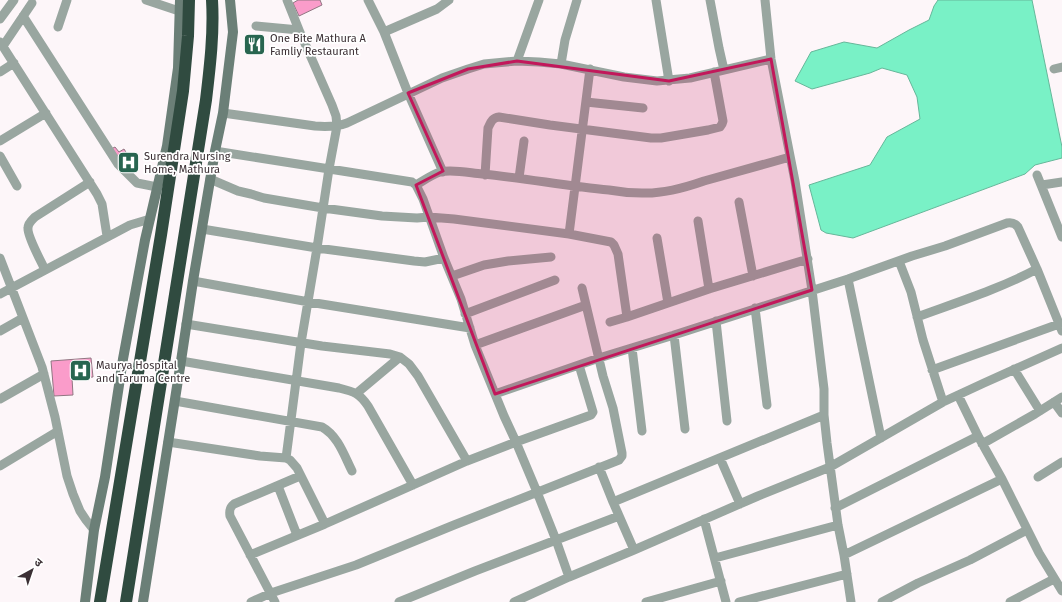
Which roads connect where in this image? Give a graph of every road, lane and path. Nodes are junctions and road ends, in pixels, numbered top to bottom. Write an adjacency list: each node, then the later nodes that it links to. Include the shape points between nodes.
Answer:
1 (14, 0): 19 (street)
2 (67, 0): 21 (street)
3 (146, 0): 17 (street)
4 (180, 0): 17 (street)
5 (189, 0): 171 (highway, via 183,91)
6 (212, 0): 172 (highway, via 211,56 206,100)
7 (230, 0): 38 (street, via 233,32)
8 (287, 0): 22 (street)
9 (368, 0): 23 (street)
10 (449, 0): 23 (street, via 437,9)
11 (539, 0): 26 (street)
12 (576, 0): 28 (street)
13 (656, 0): 33 (street)
14 (710, 0): 30 (street)
15 (765, 0): 25 (street)
16 (32, 3): 18 (street)
17 (179, 11): 57 (street, via 178,68 167,146)
18 (23, 16): 24 (street); 57 (street, via 118,164 137,183)
19 (0, 19)
20 (256, 26): 22 (street)
21 (58, 27)
22 (299, 30): 39 (street, via 332,105)
23 (384, 32): 34 (street)
24 (1, 44): 27 (street)
25 (771, 59): 30 (street); 45 (street)
26 (517, 60): 28 (street); 34 (street, via 468,68)
27 (14, 63): 31 (street); 37 (street)
28 (561, 64): 29 (street)
29 (590, 69): 33 (street, via 642,79); 35 (street)
30 (724, 70): 32 (street)
31 (0, 72)
32 (714, 72): 33 (street); 40 (street, via 723,121 720,127 656,138)
33 (669, 80)
34 (408, 93): 39 (street); 47 (street)
35 (586, 102): 36 (street); 40 (street)
36 (644, 108)
37 (46, 113): 42 (street); 52 (street)
38 (223, 113): 39 (street, via 315,126); 43 (street)
39 (337, 126): 46 (street)
40 (582, 129): 48 (street, via 505,117 494,118 488,128); 58 (street)
41 (524, 140): 50 (street)
42 (0, 141)
43 (215, 151): 46 (street); 51 (street)
44 (0, 156): 56 (street)
45 (790, 157): 58 (street, via 666,192 631,193); 73 (street)
46 (329, 169): 54 (street, via 412,182); 60 (street)
47 (443, 172): 48 (street); 54 (street)
48 (485, 175): 50 (street)
49 (1038, 175): 55 (street)
50 (518, 178): 58 (street)
51 (210, 179): 60 (street, via 238,191 264,198); 64 (street)
52 (90, 182): 66 (street, via 102,204); 76 (street, via 29,223 30,236)
53 (1062, 182): 55 (street)
54 (416, 185): 61 (street)
55 (1042, 185): 67 (street)
56 (17, 186)
57 (157, 187): 62 (street)
58 (575, 187): 65 (street)
59 (739, 202): 78 (street)
60 (323, 208): 61 (street, via 382,216); 69 (street)
61 (429, 217): 65 (street, via 454,218); 72 (street)
62 (150, 218): 66 (street); 156 (street)
63 (698, 221): 84 (street)
64 (202, 229): 69 (street); 81 (street)
65 (569, 234): 93 (street, via 604,240 614,245 618,254)
66 (107, 236): 76 (street)
67 (1062, 236)
68 (657, 238): 88 (street)
69 (317, 248): 72 (street, via 425,262); 87 (street)
70 (551, 257): 77 (street, via 491,264)
71 (0, 258): 82 (street)
72 (444, 258): 77 (street)
73 (808, 259): 78 (street); 85 (street)
74 (899, 261): 75 (street, via 1011,222 1018,227); 79 (street); 92 (street)
75 (1037, 269): 92 (street, via 988,292); 99 (street)
76 (45, 270): 82 (street)
77 (452, 276): 91 (street)
78 (753, 276): 84 (street)
79 (848, 279): 85 (street); 131 (street)
80 (555, 280): 91 (street)
81 (193, 281): 87 (street); 97 (street)
82 (12, 288): 86 (street); 94 (street)
83 (582, 288): 89 (street)
84 (709, 289): 88 (street)
85 (812, 290): 90 (street); 125 (street, via 824,389)
86 (0, 294)
87 (309, 302): 98 (street); 102 (street)
88 (668, 303): 93 (street)
89 (586, 304): 103 (street); 107 (street)
90 (755, 308): 95 (street); 122 (street)
91 (465, 314): 98 (street)
92 (917, 316): 111 (street)
93 (627, 317): 96 (street)
94 (23, 318): 100 (street); 112 (street)
95 (716, 321): 101 (street); 127 (street)
96 (610, 322)
97 (186, 324): 102 (street); 108 (street)
98 (470, 328): 103 (street)
99 (1060, 328): 111 (street)
100 (0, 331)
101 (674, 335): 104 (street); 128 (street)
102 (302, 342): 106 (street); 113 (street)
103 (475, 345): 115 (street)
104 (632, 348): 107 (street); 130 (street)
105 (1062, 348): 110 (street)
106 (400, 357): 114 (street); 137 (street, via 418,376)
107 (599, 358): 109 (street); 140 (street, via 616,420 622,456 619,460)
108 (181, 361): 113 (street); 119 (street)
109 (579, 364): 115 (street); 134 (street, via 593,412 591,416)
110 (1014, 369): 116 (street); 123 (street)
111 (932, 370): 120 (street)
112 (44, 374): 118 (street); 129 (street)
113 (296, 381): 114 (street); 126 (street)
114 (357, 393): 146 (street, via 368,406)
115 (495, 394): 134 (street)
116 (958, 395): 120 (street); 132 (street)
117 (1062, 397): 121 (street)
118 (0, 399)
119 (175, 401): 126 (street); 133 (street)
120 (943, 402): 131 (street)
121 (1054, 402): 123 (street); 124 (street)
122 (767, 405)
123 (1040, 411): 132 (street)
124 (1062, 413)
125 (824, 415): 136 (street); 141 (street)
126 (290, 421): 135 (street); 142 (street, via 328,430 336,439)
127 (727, 421)
128 (685, 429)
129 (58, 431): 139 (street); 156 (street, via 72,494 80,511)
130 (642, 431)
131 (881, 438): 141 (street)
132 (980, 440): 145 (street); 151 (street)
133 (168, 442): 135 (street); 173 (street)
134 (516, 442): 137 (street); 148 (street)
135 (286, 458): 143 (street)
136 (720, 458): 149 (street); 150 (street)
137 (467, 461): 146 (street)
138 (1062, 462): 144 (street)
139 (0, 466)
140 (599, 467): 148 (street); 149 (street)
141 (830, 467): 150 (street); 151 (street)
142 (352, 472)
143 (300, 476): 147 (street); 154 (street)
144 (1038, 477)
145 (1002, 479): 157 (street); 162 (street)
146 (412, 485): 154 (street)
147 (278, 486): 158 (street); 161 (street, via 234,504 230,509 230,516)
148 (537, 492): 159 (street); 169 (street)
149 (613, 502): 152 (street)
150 (740, 504): 153 (street)
151 (835, 508): 155 (street)
152 (619, 516): 159 (street); 160 (street)
153 (704, 519): 160 (street); 163 (street)
154 (325, 524): 158 (street)
155 (838, 525): 162 (street); 163 (street)
156 (94, 530): 170 (street)
157 (1027, 530): 166 (street); 181 (street)
158 (297, 535): 161 (street)
159 (556, 540): 165 (street); 175 (street)
160 (634, 550): 165 (street)
161 (250, 554): 169 (street)
162 (844, 555): 164 (street)
163 (715, 558): 167 (street)
164 (847, 574): 179 (street); 180 (street)
165 (569, 577): 176 (street)
166 (1054, 578): 168 (street); 182 (street)
167 (721, 581): 177 (street); 178 (street)
168 (1062, 591)
169 (273, 598): 174 (street)
170 (85, 602)
171 (100, 602)
172 (126, 602)
173 (143, 602)
174 (251, 602)
175 (399, 602)
176 (514, 602)
177 (646, 602)
178 (726, 602)
179 (739, 602)
180 (851, 602)
181 (882, 602)
182 (1010, 602)

